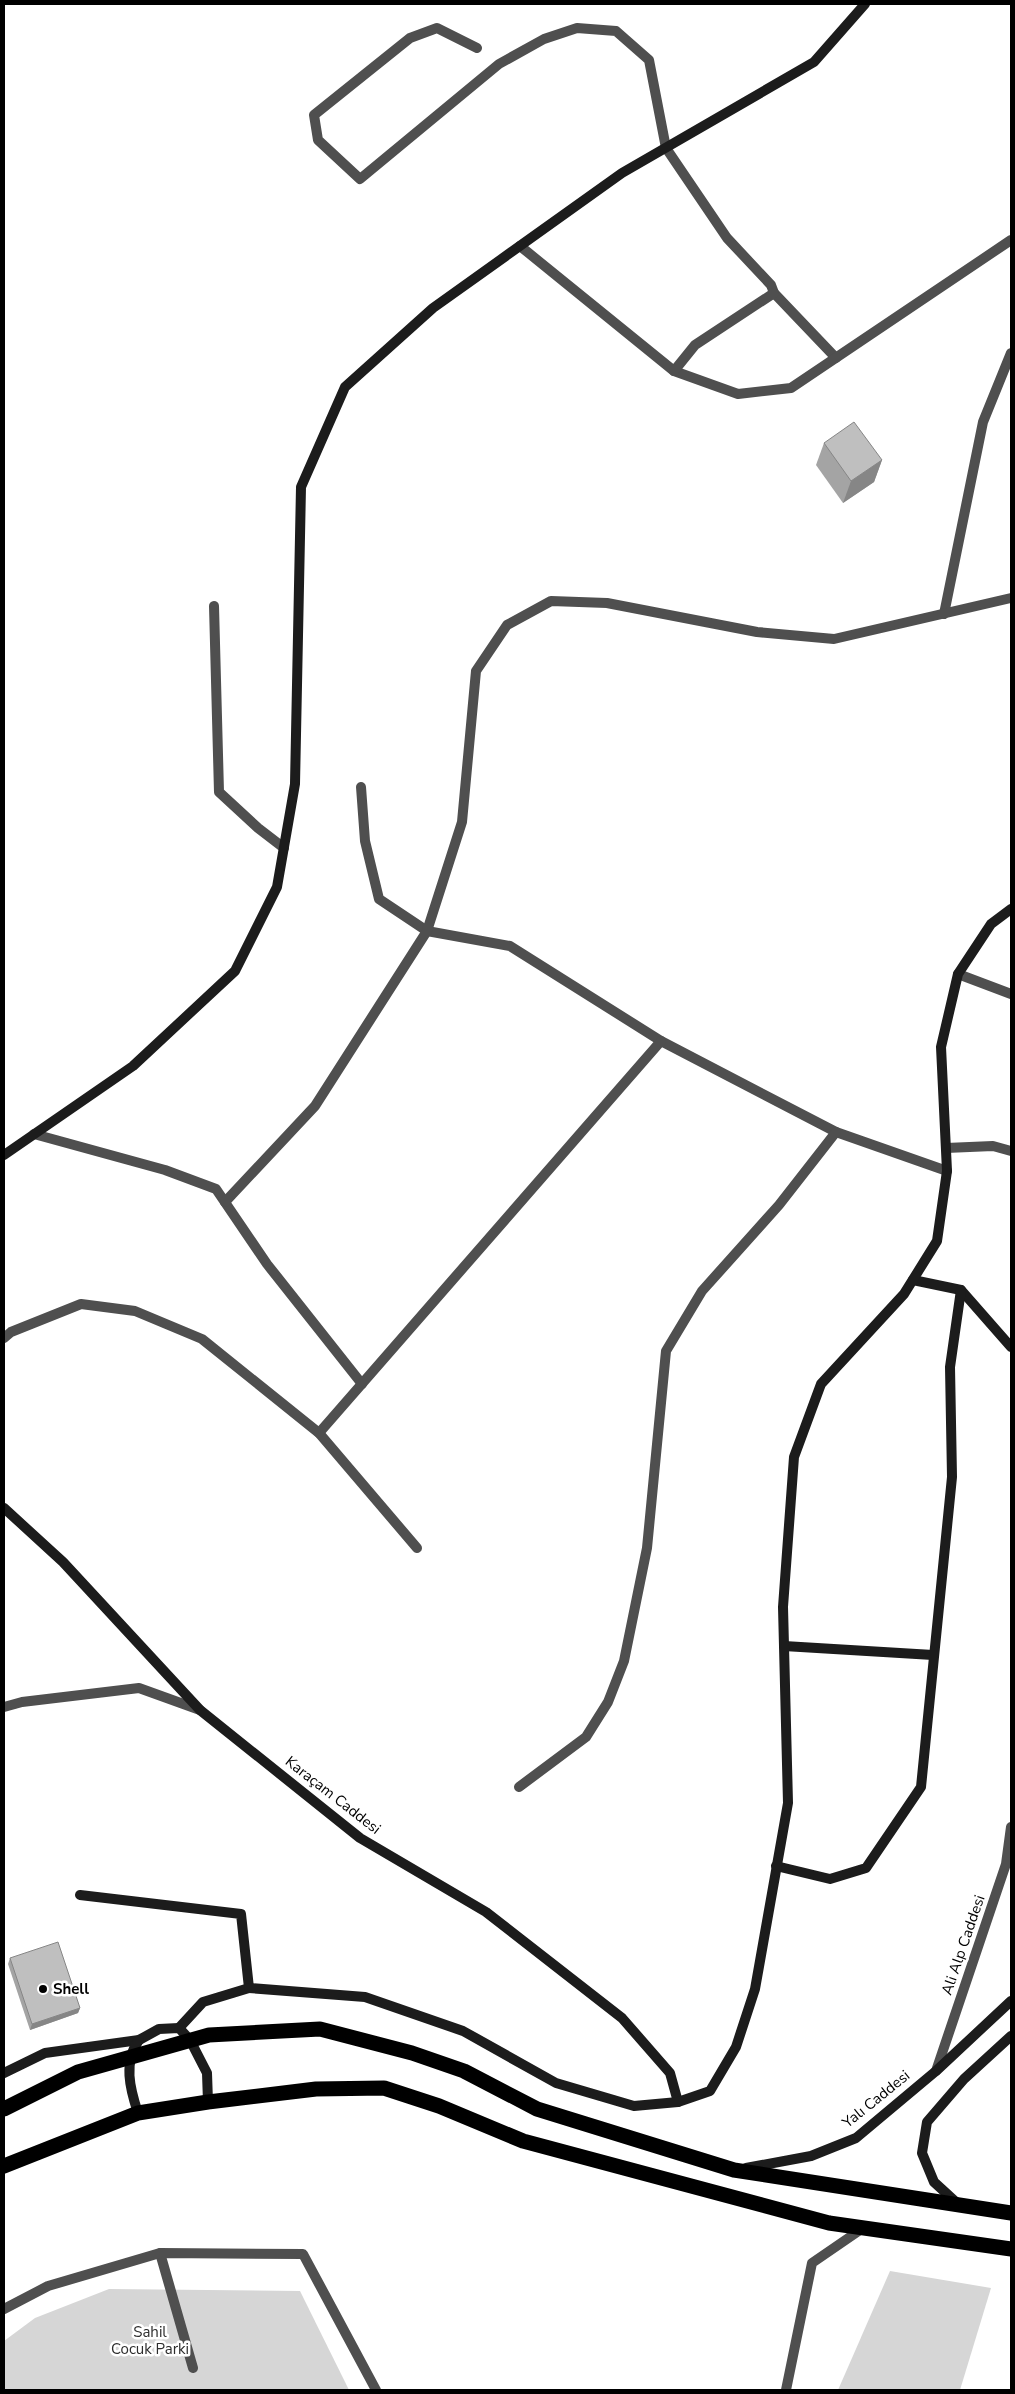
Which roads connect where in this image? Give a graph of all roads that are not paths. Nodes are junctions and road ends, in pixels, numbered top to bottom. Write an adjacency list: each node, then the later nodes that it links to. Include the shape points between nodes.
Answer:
1 (865, 4): 3 (street, via 814,62)
2 (477, 48): 3 (street, via 437,28 410,38 314,115 318,140 360,180 499,64 544,39 577,28 616,32 649,60)
3 (666, 148): 5 (street, via 622,173); 6 (street, via 727,238)
4 (1011, 240): 8 (street)
5 (520, 246): 9 (street); 14 (street, via 433,308 345,387 301,487 296,784)
6 (774, 292): 8 (street); 9 (street, via 695,345)
7 (1011, 353): 12 (street, via 983,422)
8 (836, 358): 9 (street, via 791,388 738,394)
9 (674, 371)
10 (1011, 598): 12 (street)
11 (214, 606): 14 (street, via 219,792)
12 (944, 614): 16 (street, via 834,639 757,632 607,603 551,601 507,625 476,671 462,822)
13 (361, 787): 16 (street, via 365,841 379,899)
14 (284, 848): 21 (street, via 277,887 235,971 133,1066)
15 (1011, 909): 17 (street, via 992,924)
16 (427, 931): 19 (street, via 510,946); 26 (street, via 315,1106)
17 (958, 974): 18 (street); 22 (street, via 940,1047)
18 (1011, 994)
19 (661, 1042): 20 (street); 31 (street)
20 (836, 1132): 25 (street); 39 (street, via 779,1205 702,1291 666,1351 647,1548 624,1661 608,1702 586,1737)
21 (34, 1134): 24 (street); 26 (street, via 173,1173 216,1189)
22 (946, 1148): 23 (street, via 993,1146); 25 (street)
23 (1011, 1152)
24 (4, 1155)
25 (947, 1171): 27 (street, via 937,1241)
26 (225, 1202): 31 (street, via 267,1264)
27 (913, 1280): 28 (street); 35 (street, via 904,1294 821,1384 794,1457 783,1607)
28 (961, 1290): 30 (street); 36 (street, via 950,1367 952,1477)
29 (4, 1338): 32 (street, via 11,1332 81,1304 135,1311 202,1339)
30 (1011, 1347)
31 (362, 1384): 32 (street)
32 (320, 1433): 34 (street)
33 (4, 1508): 38 (street, Karaçam Caddesi, via 63,1562)
34 (417, 1548)
35 (784, 1646): 36 (street); 41 (street, via 788,1803)
36 (934, 1655): 41 (street, via 920,1787 866,1868 830,1878)
37 (4, 1707): 38 (street, via 139,1688)
38 (200, 1710): 53 (street, Karaçam Caddesi, via 360,1838 486,1912 622,2018 670,2073)
39 (519, 1786)
40 (1011, 1827): 50 (street, Ali Alp Caddesi, via 1006,1864)
41 (776, 1866): 53 (street, via 756,1989 736,2047 710,2091)
42 (80, 1895): 43 (street, via 240,1914)
43 (249, 1988): 45 (street, via 203,2002); 53 (street, via 365,1996 463,2031 556,2083 634,2106)
44 (1011, 2001): 50 (street, Yalı Caddesi)
45 (178, 2028): 47 (street, via 159,2029); 48 (street)
46 (1011, 2036): 58 (street, via 964,2079 927,2122 922,2154 934,2182)
47 (139, 2040): 49 (street); 51 (street, via 45,2053)
48 (190, 2040): 49 (highway); 52 (street, via 207,2073); 57 (highway, via 210,2035 320,2029 438,2062 464,2071 537,2108)
49 (130, 2057): 54 (highway, via 78,2072); 55 (street, via 130,2089)
50 (936, 2071): 57 (street, Yalı Caddesi, via 856,2138 811,2156)
51 (4, 2073)
52 (208, 2102): 55 (highway); 60 (highway, via 316,2089 384,2088 438,2106 523,2142 829,2224)
53 (678, 2102)
54 (4, 2109)
55 (138, 2113): 56 (highway)
56 (4, 2166)
57 (734, 2170): 58 (highway)
58 (959, 2205): 59 (highway)
59 (1011, 2213)
60 (862, 2228): 61 (highway); 66 (street, via 812,2262)
61 (1011, 2249)
62 (160, 2253): 63 (street, via 48,2286); 64 (street); 65 (street, via 303,2254)
63 (4, 2309)
64 (193, 2368)
65 (376, 2390)
66 (786, 2390)

